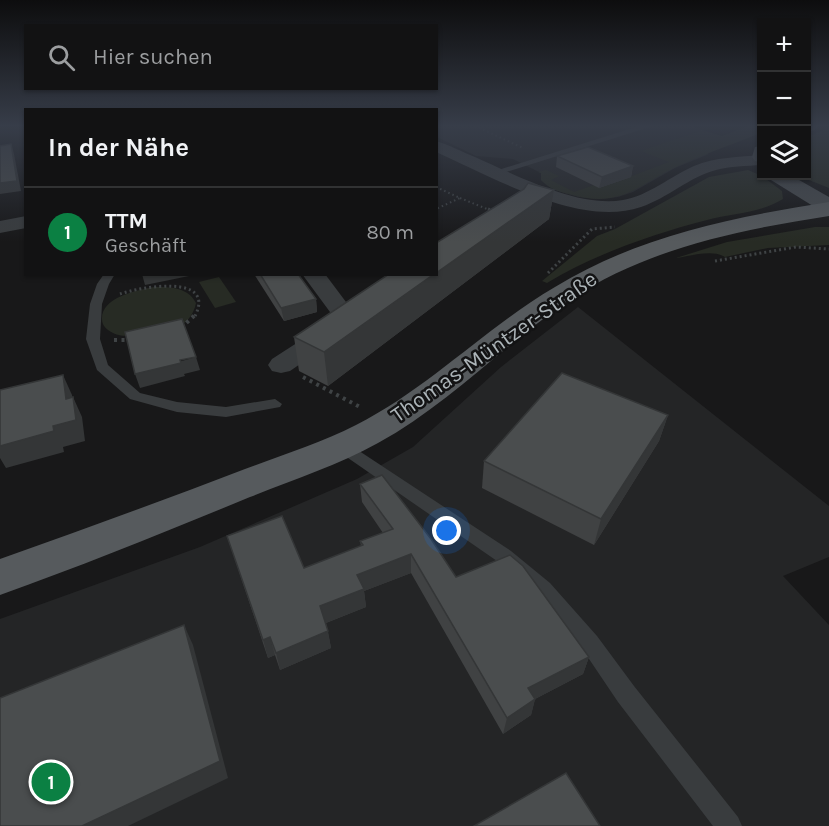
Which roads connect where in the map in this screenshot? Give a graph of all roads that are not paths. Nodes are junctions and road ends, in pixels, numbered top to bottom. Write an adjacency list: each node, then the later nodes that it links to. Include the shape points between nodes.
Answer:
1 (479, 165): 5 (street)
2 (526, 165): 5 (lane)
3 (537, 165): 5 (lane)
4 (720, 165): 7 (street, via 622,206 579,204)
5 (502, 174): 7 (street)
6 (785, 180): 9 (street, Thomas-Müntzer-Straße)
7 (551, 195): 8 (street)
8 (530, 204)
9 (829, 207): 18 (main road, Thomas-Müntzer-Straße, via 693,236 607,267 562,294 421,403)
10 (24, 222): 11 (street)
11 (0, 227)
12 (109, 276): 17 (lane, via 97,302 93,339 102,366 135,396 226,412)
13 (315, 276): 15 (street, via 338,307)
14 (413, 276): 15 (street)
15 (359, 312): 16 (street)
16 (281, 365)
17 (276, 404)
18 (341, 445): 19 (main road, Thomas-Müntzer-Straße); 20 (lane, via 504,556 543,589 590,643)
19 (0, 577)
20 (729, 826)

